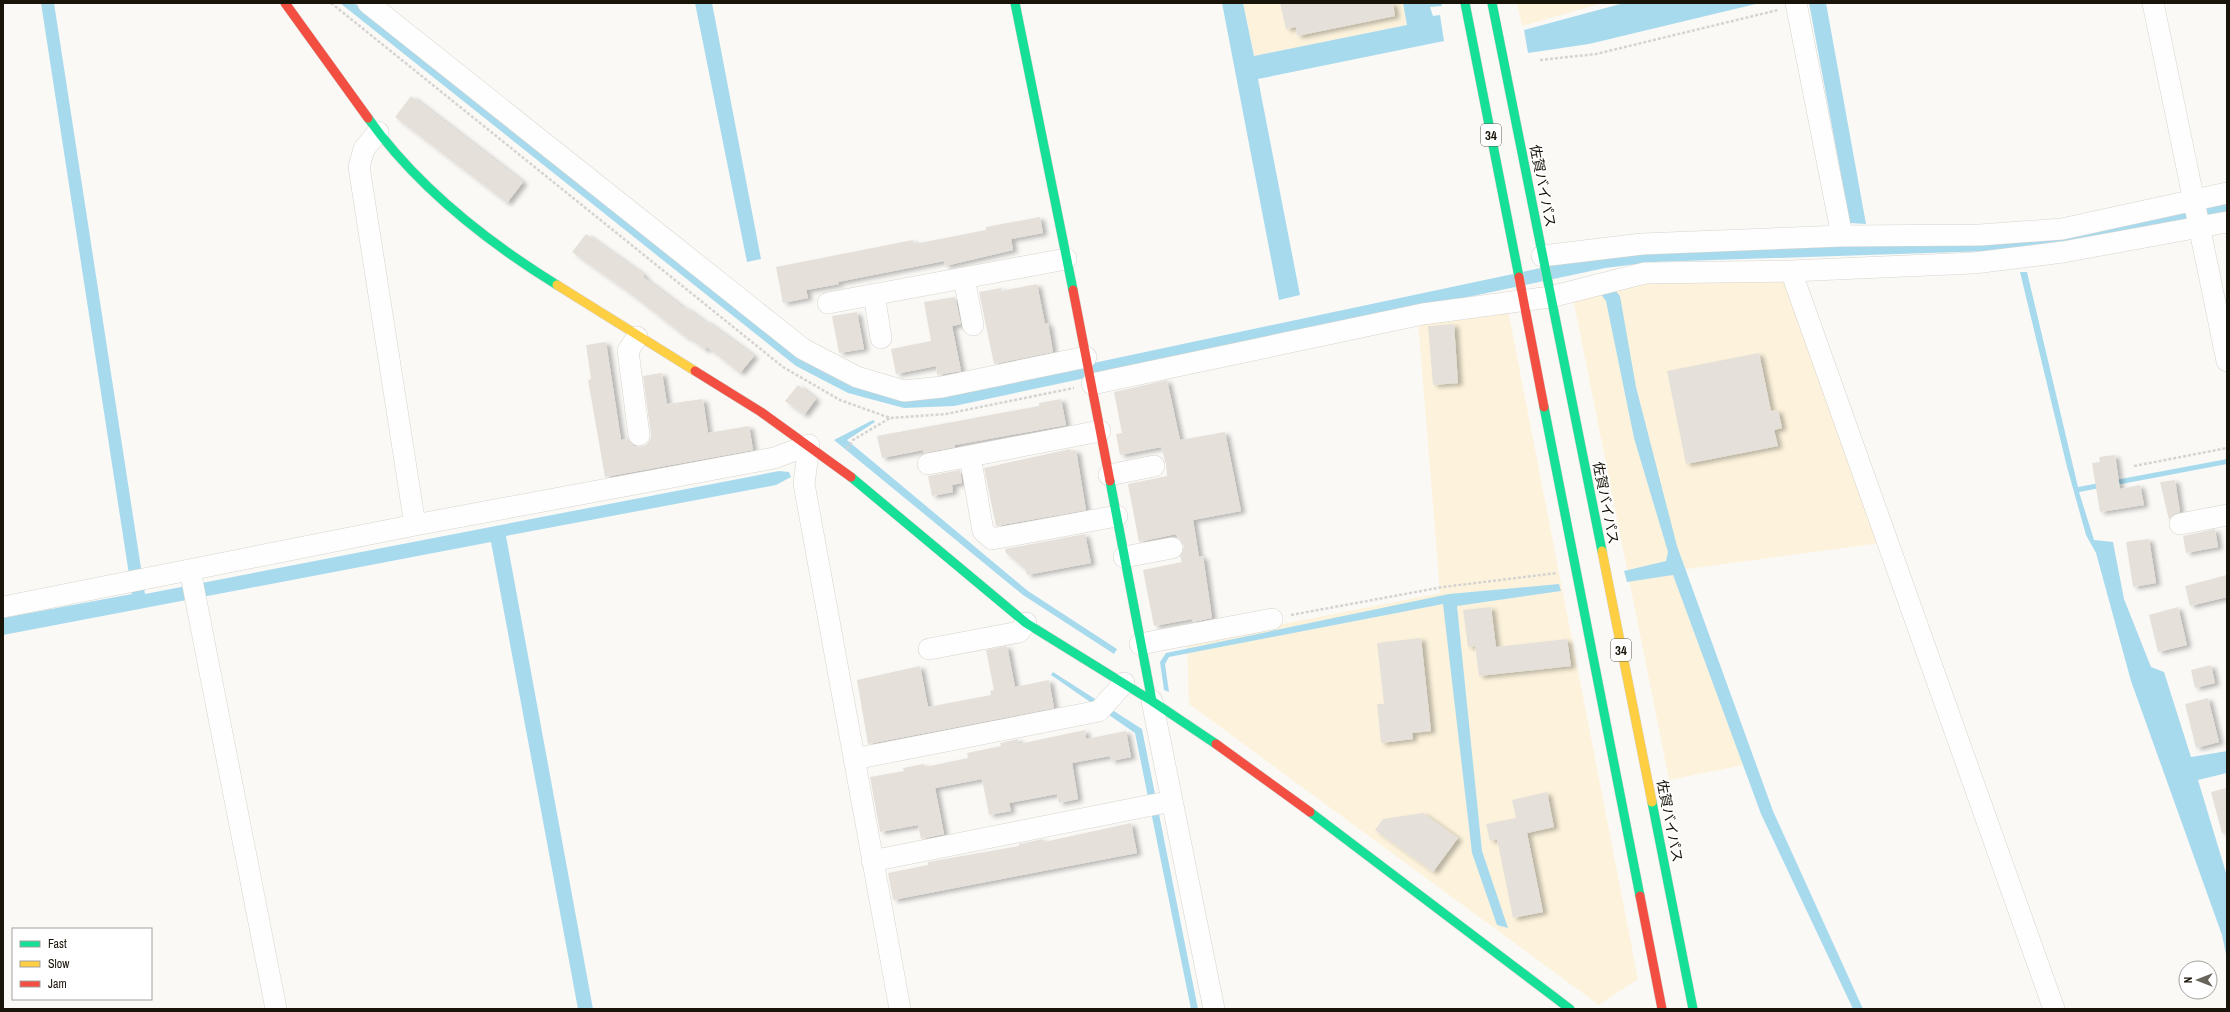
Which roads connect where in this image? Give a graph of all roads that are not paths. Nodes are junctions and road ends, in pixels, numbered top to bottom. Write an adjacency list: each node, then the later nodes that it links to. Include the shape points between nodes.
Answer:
1 (284, 3): 8 (main road)
2 (368, 3): 25 (street, via 803,349 857,377 904,391 934,388)
3 (1015, 3): 14 (main road)
4 (1465, 3): 20 (main road, 34)
5 (1492, 3): 15 (main road, 佐賀バイパス / 34)
6 (2153, 3): 10 (street)
7 (1796, 4): 13 (street)
8 (378, 132): 23 (main road, via 418,176 461,217 526,266); 38 (street, via 364,150 359,168)
9 (2227, 193): 10 (street)
10 (2192, 200): 12 (street); 13 (street, via 2062,229 1980,235)
11 (2227, 222): 12 (street)
12 (2198, 228): 16 (street, via 2063,252 1974,263); 26 (street)
13 (1842, 236): 15 (street, via 1642,244)
14 (1066, 259): 17 (street); 25 (main road)
15 (1543, 259): 19 (main road, 佐賀バイパス / 34)
16 (1791, 271): 19 (street, via 1645,273); 60 (street)
17 (964, 278): 18 (street); 22 (street)
18 (874, 294): 21 (street); 24 (street)
19 (1549, 294): 20 (street); 59 (main road, 佐賀バイパス / 34)
20 (1524, 298): 27 (street, via 1423,314); 52 (main road, 34)
21 (828, 303)
22 (972, 325)
23 (637, 337): 29 (street, via 628,351); 30 (main road, via 761,412)
24 (881, 338)
25 (1086, 357): 27 (main road)
26 (2227, 361)
27 (1092, 384): 28 (main road)
28 (1100, 431): 31 (street); 34 (main road)
29 (639, 435)
30 (809, 445): 38 (street, via 774,458); 44 (main road, via 837,465); 49 (street, via 804,484)
31 (970, 456): 32 (street); 36 (street, via 983,531 992,539)
32 (928, 464)
33 (1154, 466): 34 (street)
34 (1109, 475): 36 (main road)
35 (2227, 515): 37 (street)
36 (1117, 516): 40 (main road)
37 (2180, 524)
38 (415, 525): 41 (street)
39 (1172, 548): 40 (street)
40 (1124, 557): 45 (main road)
41 (190, 570): 42 (street); 53 (street)
42 (3, 607)
43 (1272, 619): 45 (street)
44 (1026, 623): 46 (street, via 1019,632); 47 (main road)
45 (1140, 644): 48 (main road)
46 (929, 649)
47 (1124, 683): 48 (main road); 49 (street, via 1104,705)
48 (1152, 701): 50 (street); 56 (main road, via 1241,761 1388,869)
49 (854, 759): 51 (street)
50 (1172, 801): 51 (street); 55 (street)
51 (872, 861): 54 (street)
52 (1660, 996): 57 (main road); 58 (main road, 34)
53 (276, 1009)
54 (900, 1009)
55 (1214, 1009)
56 (1570, 1009)
57 (1654, 1009)
58 (1662, 1009)
59 (1693, 1009)
60 (2054, 1009)

